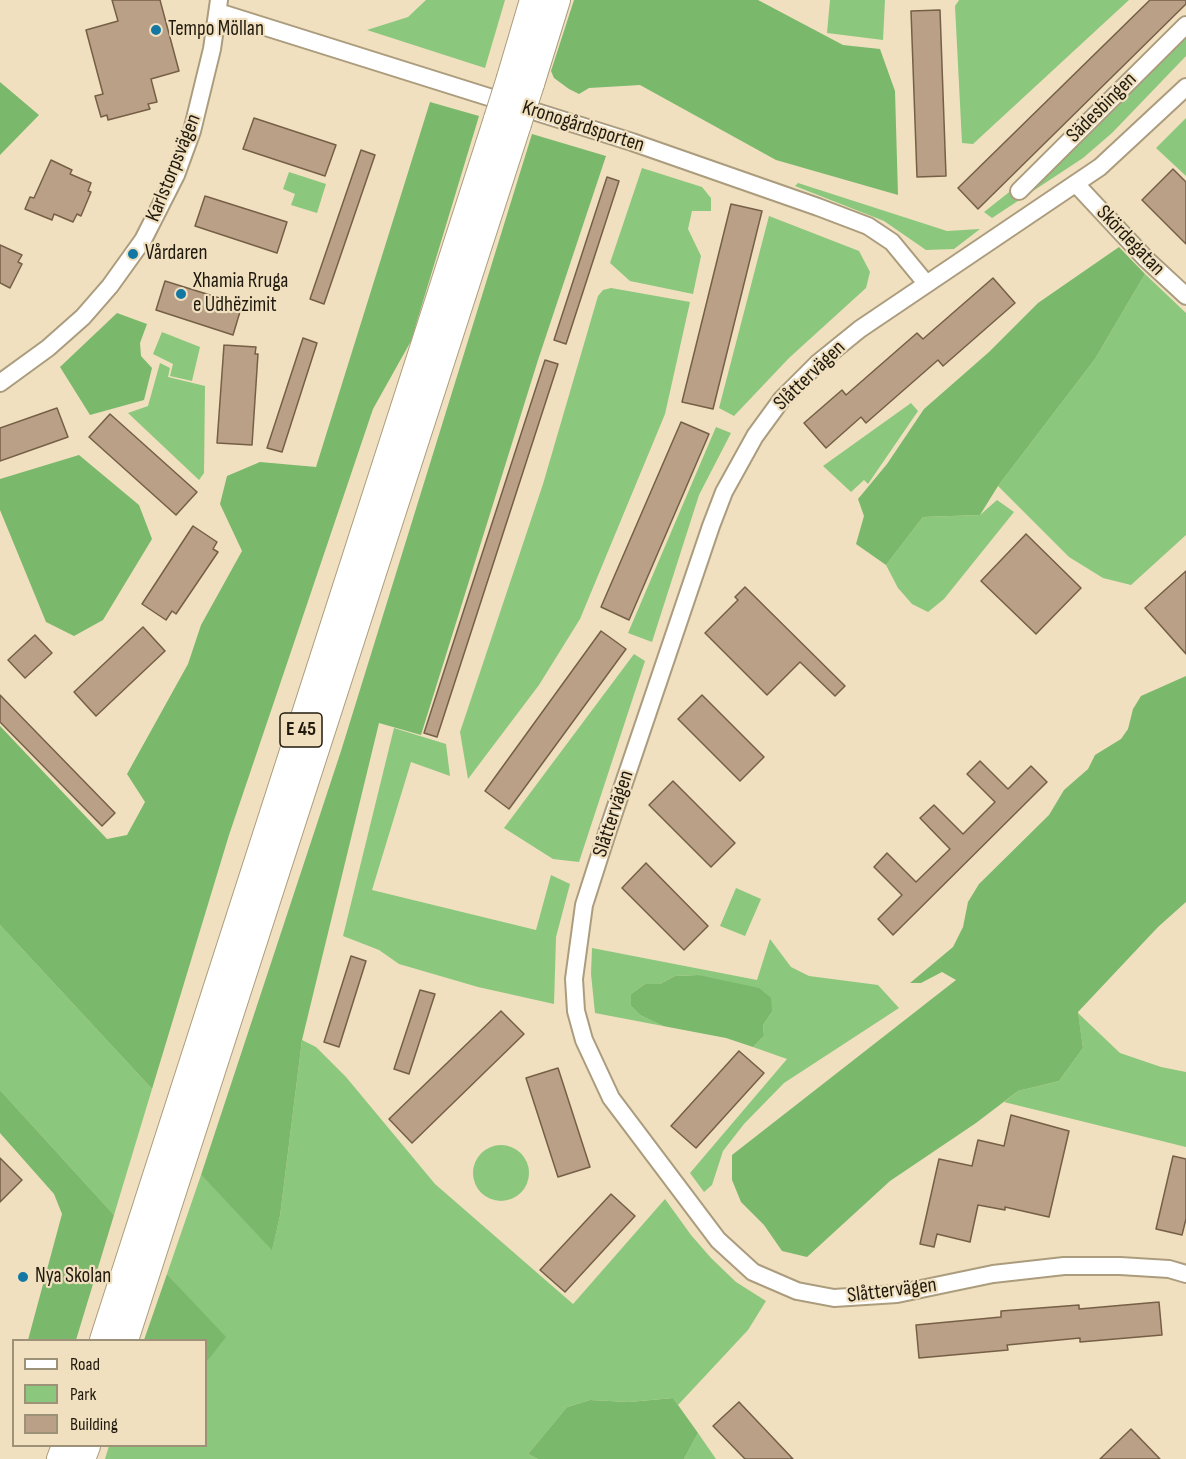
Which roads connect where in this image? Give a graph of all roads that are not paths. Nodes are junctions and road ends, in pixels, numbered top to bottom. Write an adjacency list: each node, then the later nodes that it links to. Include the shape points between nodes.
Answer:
1 (533, 0): 5 (highway, E 45)
2 (557, 0): 5 (highway, E 45)
3 (218, 6): 10 (street, Kronogårdsporten, via 632,142 868,226 892,242); 12 (street, Karlstorpsvägen, via 192,131 176,175 143,240 83,317)
4 (1186, 25): 9 (street, Sädesbingen)
5 (521, 81): 7 (highway, E 45, bridge)
6 (1186, 87): 8 (street, Slåttervägen, via 1124,148)
7 (508, 121): 14 (highway, E 45); 15 (highway, E 45)
8 (1076, 184): 10 (street, Slåttervägen); 11 (street, Skördegatan)
9 (1019, 190)
10 (925, 282): 13 (street, Slåttervägen, via 818,363 782,399 742,456 724,492 584,905 574,980 576,1011 591,1057 611,1098 684,1197 718,1240 753,1272 782,1286 834,1299 897,1294 993,1274 1064,1266 1169,1269)
11 (1186, 296)
12 (0, 383)
13 (1186, 1274)
14 (104, 1339)
15 (126, 1339)

